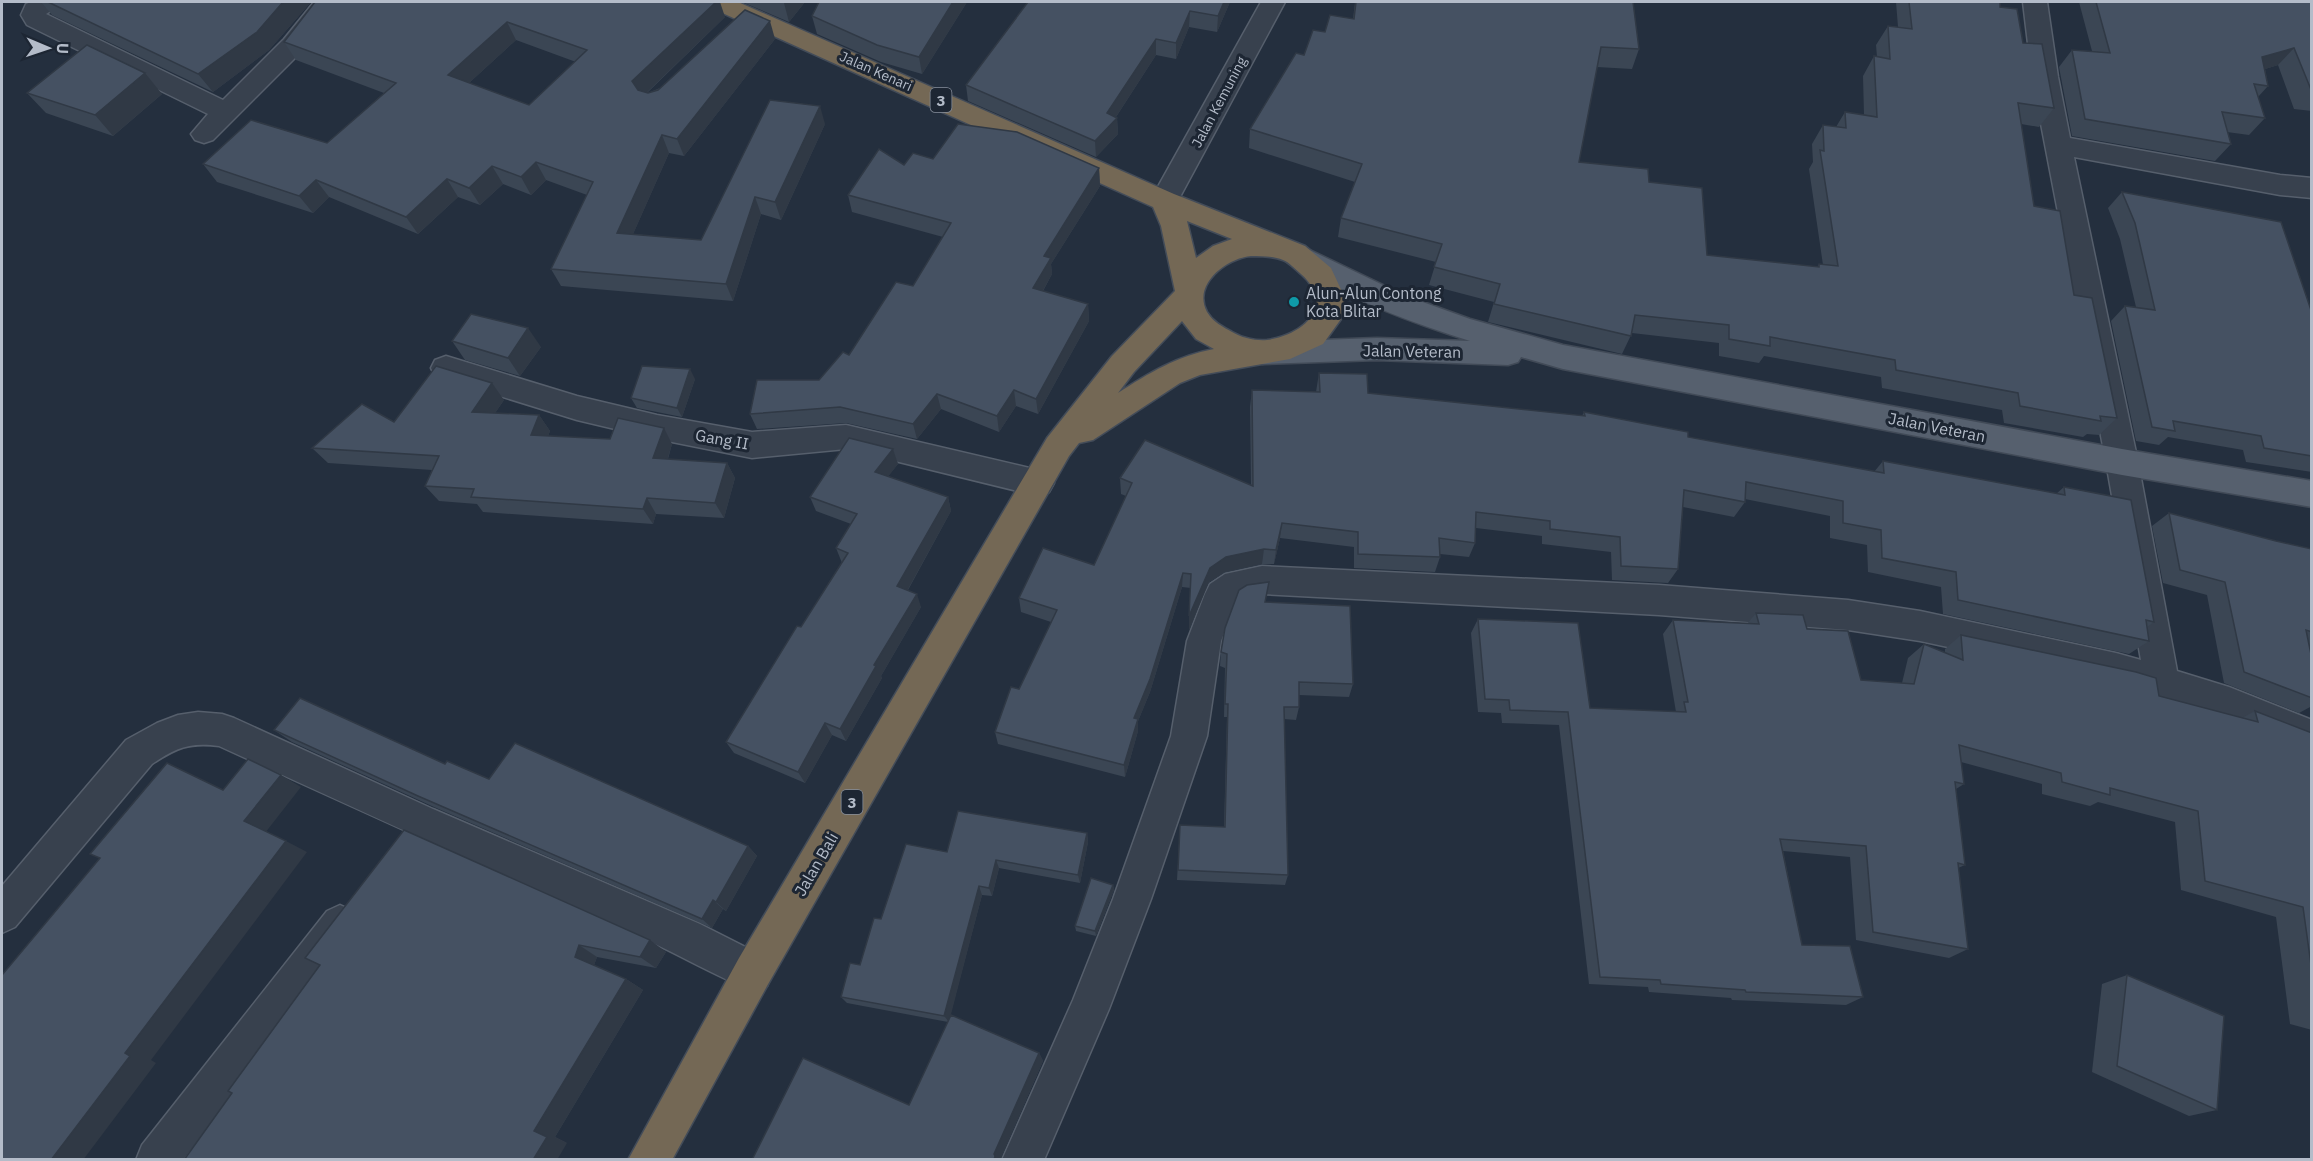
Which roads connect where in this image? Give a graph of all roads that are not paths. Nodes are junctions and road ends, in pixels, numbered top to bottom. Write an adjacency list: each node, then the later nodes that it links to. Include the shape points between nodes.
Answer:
1 (48, 2): 6 (street, via 35,10 36,19)
2 (326, 2): 6 (street, via 293,45)
3 (718, 2): 10 (highway, Jalan Kenari / 3, via 739,21)
4 (1273, 2): 10 (street, Jalan Kemuning)
5 (2035, 2): 8 (street)
6 (226, 112): 7 (street)
7 (204, 134)
8 (2059, 145): 9 (street); 17 (street)
9 (2312, 188)
10 (1164, 201): 11 (highway, 3); 12 (highway, 3, via 1175,226)
11 (1295, 253): 12 (highway, 3, via 1256,246 1218,255 1194,278); 13 (highway, 3, via 1325,279 1331,296 1330,313 1320,330 1305,342 1284,351); 14 (main road, Jalan Veteran, via 1399,304 1481,334)
12 (1190, 294): 13 (highway, 3, via 1192,311 1210,334 1238,349); 16 (highway, 3, via 1123,364)
13 (1261, 353): 14 (main road, Jalan Veteran, via 1377,349); 16 (highway, 3, via 1196,364 1169,375)
14 (1563, 357): 17 (main road, Jalan Veteran)
15 (446, 368): 18 (street, Gang II, via 657,428 752,446 846,437)
16 (1058, 447): 18 (highway, Jalan Bali / 3)
17 (2122, 462): 19 (main road, Jalan Veteran); 20 (street)
18 (1038, 483): 24 (highway, Jalan Bali / 3)
19 (2312, 494)
20 (2162, 682): 21 (street, via 2229,703); 27 (street, via 2116,668 1920,626 1848,615 1659,600 1262,580 1237,584 1222,594 1204,640 1189,736 1132,899)
21 (2312, 737)
22 (362, 897): 25 (street)
23 (2, 914): 24 (street, via 139,752 169,733 198,726 222,730 409,835 686,938)
24 (753, 972): 26 (highway, Jalan Bali / 3)
25 (157, 1160)
26 (649, 1160)
27 (1023, 1160)

